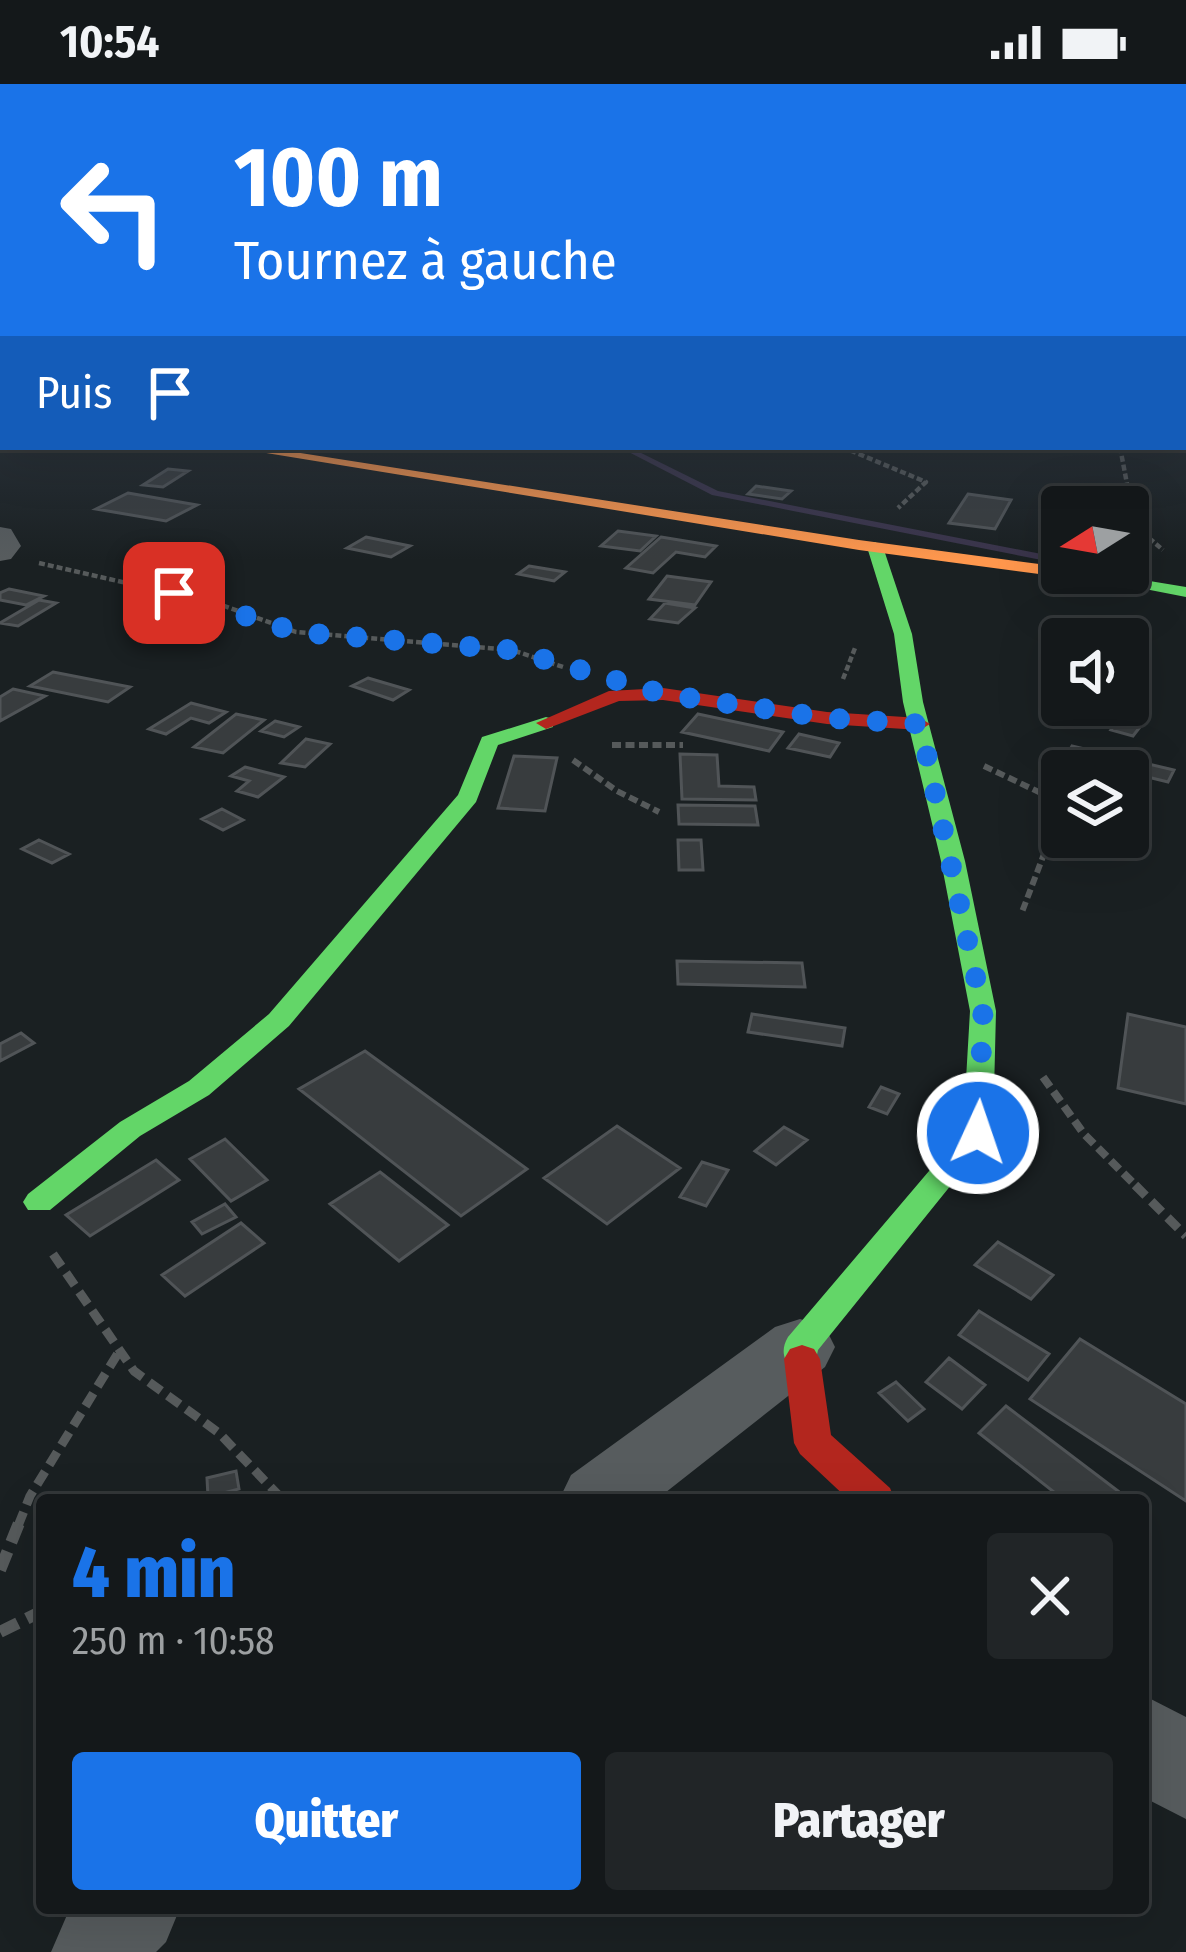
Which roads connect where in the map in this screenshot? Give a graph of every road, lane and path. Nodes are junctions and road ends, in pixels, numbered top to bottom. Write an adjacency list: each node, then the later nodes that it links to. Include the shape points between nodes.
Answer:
1 (256, 450): 4 (street)
2 (849, 450): 4 (path, via 926,482)
3 (1121, 450): 8 (path, via 1135,526 1163,547)
4 (867, 546): 6 (street); 11 (street, via 903,634)
5 (7, 549): 10 (path, via 296,632 512,650)
6 (1041, 569)
7 (1149, 585): 8 (street)
8 (1153, 586): 9 (street)
9 (1186, 592)
10 (663, 694): 11 (street); 14 (street, via 616,695 489,741 468,797 279,1020)
11 (920, 724): 15 (street, via 983,1011 978,1133)
12 (598, 745): 13 (path)
13 (683, 745)
14 (39, 1202): 16 (path, via 39,1234)
15 (800, 1347): 18 (street); 19 (street, via 813,1443)
16 (120, 1350): 17 (path, via 134,1371 219,1433); 20 (path, via 31,1496)
17 (277, 1494)
18 (606, 1494)
19 (869, 1494)
20 (0, 1570)
21 (36, 1614): 22 (path)
22 (0, 1632)
23 (1149, 1744): 24 (street)
24 (1186, 1774)
25 (126, 1914): 26 (street)
26 (100, 1952)

